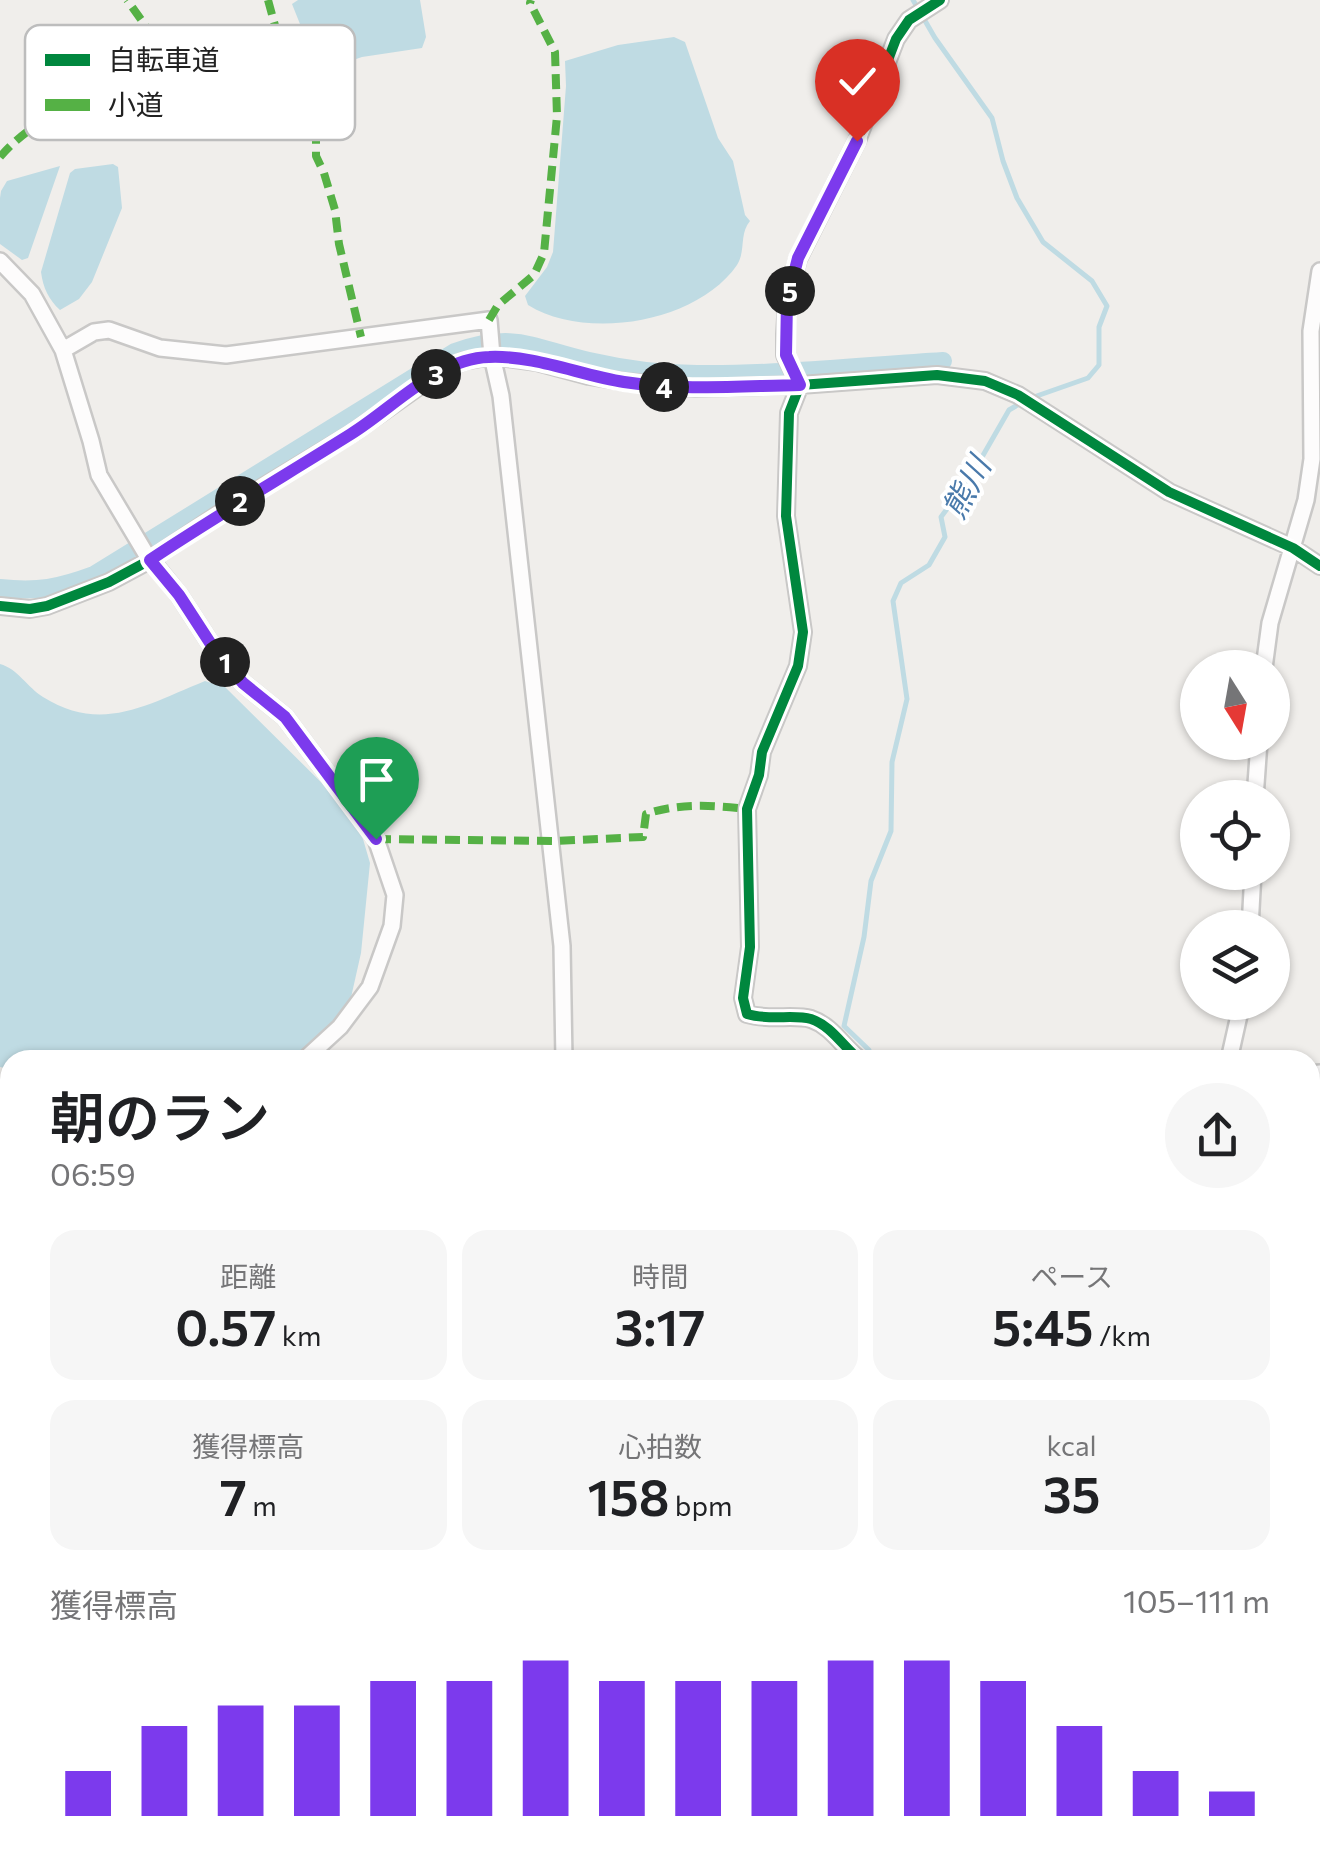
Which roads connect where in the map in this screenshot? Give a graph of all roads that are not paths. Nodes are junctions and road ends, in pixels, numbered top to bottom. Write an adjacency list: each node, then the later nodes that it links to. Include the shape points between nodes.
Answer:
1 (940, 0): 6 (street, via 909,20 896,39 857,141 798,258 784,334)
2 (0, 261): 4 (street, via 32,294)
3 (1320, 270): 7 (street, via 1311,331 1312,458)
4 (63, 350): 5 (street, via 109,330 160,348 226,355 488,320); 8 (street, via 99,474)
5 (492, 356): 6 (street, via 657,386); 8 (street, via 442,370 354,432); 14 (street, via 550,822)
6 (800, 385): 7 (street, via 937,375 985,382 1018,395 1169,492); 15 (street, via 789,413 785,494 802,649 747,808 750,946 742,998 747,1014 809,1018)
7 (1293, 548): 9 (street); 11 (street)
8 (146, 552): 10 (street, via 109,582 48,606); 13 (street, via 216,652 285,717 376,839 395,895 392,926 370,987)
9 (1320, 566)
10 (0, 606)
11 (1266, 650)
12 (1238, 1020): 16 (street)
13 (315, 1050)
14 (564, 1050)
15 (850, 1050)
16 (1231, 1050)

